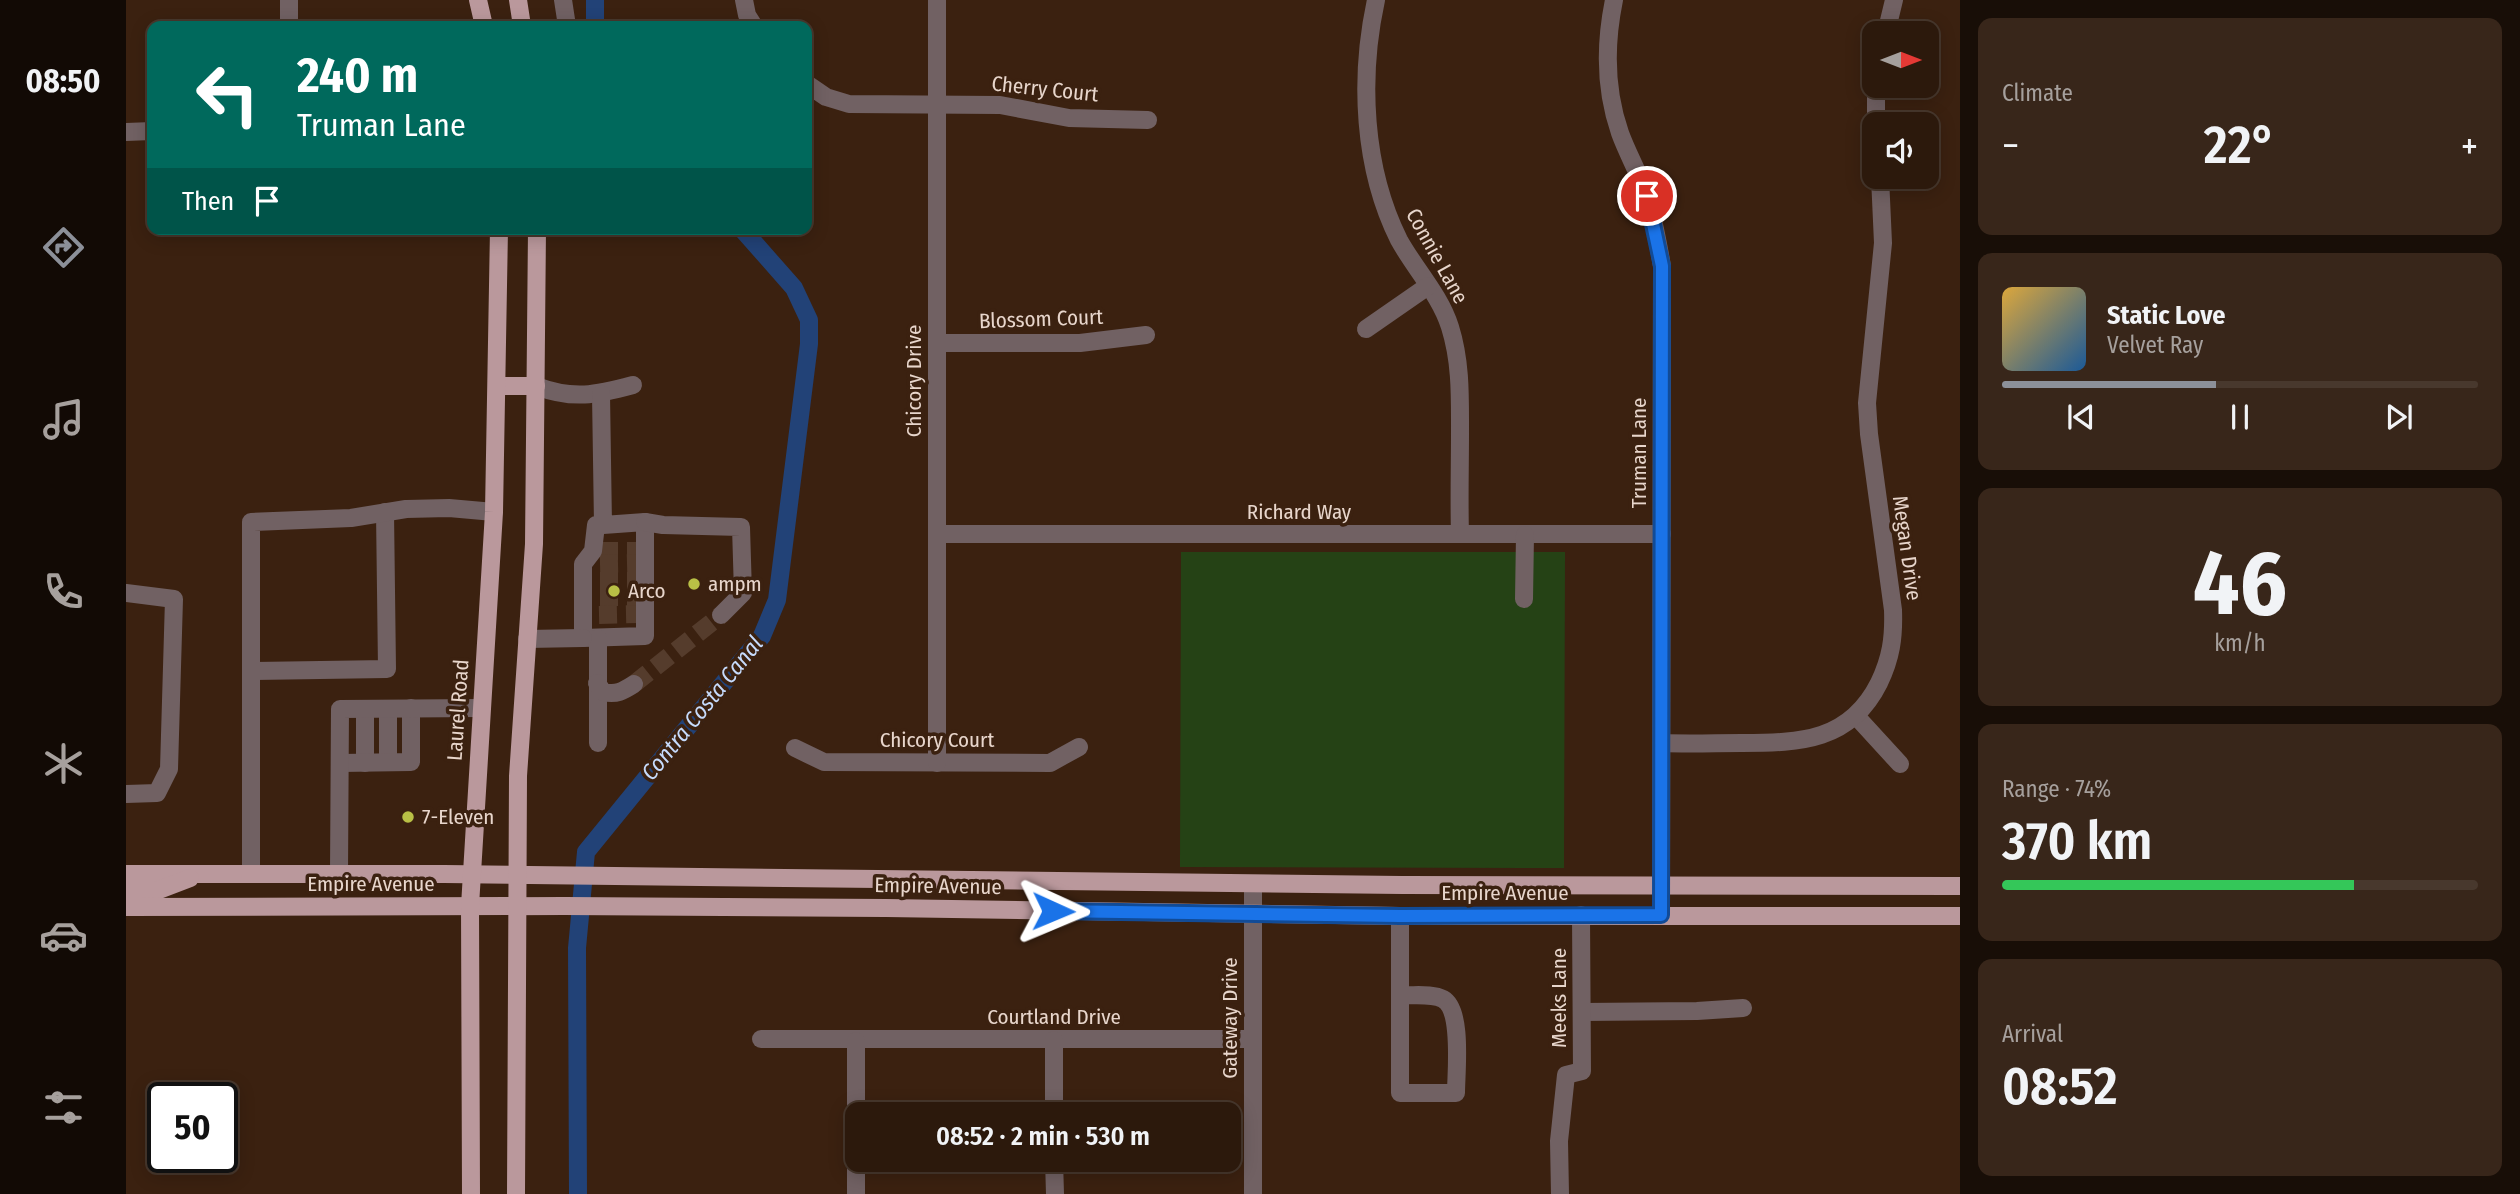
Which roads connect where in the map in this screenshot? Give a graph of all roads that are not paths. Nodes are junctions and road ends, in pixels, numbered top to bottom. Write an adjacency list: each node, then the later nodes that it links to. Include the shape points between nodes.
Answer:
1 (289, 0): 10 (street)
2 (478, 0): 11 (main road)
3 (518, 0): 12 (main road)
4 (563, 0): 13 (street)
5 (744, 0): 14 (street)
6 (937, 0): 17 (street, Chicory Drive)
7 (1376, 0): 24 (street, Connie Lane, via 1367,102 1373,160 1398,237)
8 (1614, 0): 38 (street, Truman Lane, via 1607,68 1611,103 1647,196 1662,266)
9 (1894, 0): 15 (street)
10 (289, 21)
11 (483, 21)
12 (521, 21)
13 (566, 21)
14 (750, 21)
15 (1889, 21)
16 (812, 87): 17 (street, Cherry Court, via 849,104)
17 (937, 104): 18 (street, Cherry Court, via 1000,105 1069,118); 27 (street, Chicory Drive)
18 (1148, 120)
19 (147, 131): 20 (street)
20 (126, 132)
21 (1880, 189): 52 (street, Megan Drive, via 1883,253 1867,403 1894,637 1889,663)
22 (499, 235): 29 (main road, Laurel Road)
23 (537, 235): 30 (main road)
24 (1428, 286): 25 (street); 37 (street, Connie Lane, via 1450,326 1458,359)
25 (1366, 329)
26 (1146, 335): 27 (street, Blossom Court, via 1080,343)
27 (937, 343): 36 (street, Chicory Drive)
28 (634, 385): 31 (street)
29 (497, 386): 30 (main road); 33 (main road, Laurel Road)
30 (536, 386): 31 (street, via 560,395); 44 (main road, via 534,544)
31 (601, 394): 35 (street)
32 (385, 512): 33 (street, via 449,508); 45 (street, via 251,522); 45 (street, via 387,669)
33 (494, 512): 49 (main road, Laurel Road)
34 (645, 522): 35 (street); 42 (street, via 741,527 743,593); 43 (street, via 645,636)
35 (603, 525): 43 (street, via 596,525)
36 (937, 534): 37 (street, Richard Way); 60 (street, Chicory Drive)
37 (1460, 534): 39 (street, Richard Way)
38 (1662, 534): 39 (street, Richard Way); 54 (street, Truman Lane)
39 (1525, 535): 41 (street)
40 (126, 593): 62 (street, via 174,599 169,769 157,793)
41 (1524, 599)
42 (721, 615)
43 (590, 638): 44 (street); 46 (street)
44 (527, 639): 68 (main road)
45 (252, 671): 64 (street)
46 (597, 683): 47 (street, via 603,692 613,694); 53 (street)
47 (634, 684)
48 (411, 708): 49 (street); 51 (street); 58 (street, via 411,762)
49 (480, 708): 67 (main road, Laurel Road)
50 (365, 709): 51 (street); 57 (street); 59 (street, via 340,709)
51 (388, 709): 58 (street)
52 (1856, 716): 54 (street, Megan Drive, via 1815,738 1786,743); 61 (street)
53 (598, 743)
54 (1662, 743): 70 (street, Truman Lane)
55 (1079, 747): 60 (street, Chicory Court, via 1050,762)
56 (795, 748): 60 (street, Chicory Court, via 824,762)
57 (365, 762): 58 (street); 59 (street)
58 (388, 762)
59 (340, 763): 65 (street)
60 (937, 763)
61 (1900, 765)
62 (126, 794)
63 (126, 874): 66 (main road, Empire Avenue)
64 (251, 874): 65 (main road, Empire Avenue); 66 (main road, Empire Avenue)
65 (339, 874): 67 (main road, Empire Avenue)
66 (197, 875): 72 (main road, via 156,891)
67 (471, 875): 68 (main road, Empire Avenue); 73 (main road, Laurel Road)
68 (517, 876): 69 (main road, Empire Avenue); 74 (main road)
69 (1253, 884): 70 (main road, Empire Avenue); 76 (street, Gateway Drive)
70 (1661, 884): 71 (main road, Empire Avenue); 78 (street, Truman Lane)
71 (1960, 886)
72 (126, 891)
73 (470, 906): 74 (main road, Empire Avenue); 75 (main road, Empire Avenue); 90 (main road, Laurel Road)
74 (517, 906): 76 (main road, Empire Avenue); 91 (main road)
75 (126, 907)
76 (1253, 914): 79 (main road, Empire Avenue); 85 (street, Gateway Drive)
77 (1581, 915): 78 (main road, Empire Avenue); 79 (main road, Empire Avenue); 83 (street, Meeks Lane)
78 (1661, 915): 80 (main road, Empire Avenue)
79 (1400, 916): 81 (street)
80 (1960, 916)
81 (1400, 995): 81 (street, via 1400,1093 1456,1093 1456,1017 1450,1004 1432,996)
82 (1743, 1008): 83 (street)
83 (1582, 1012): 95 (street, Meeks Lane, via 1582,1071 1566,1075 1559,1141)
84 (761, 1039): 87 (street, Courtland Drive)
85 (1252, 1039): 86 (street, Courtland Drive); 94 (street, Gateway Drive)
86 (1054, 1040): 87 (street, Courtland Drive); 88 (street)
87 (856, 1041): 92 (street)
88 (1054, 1102)
89 (1055, 1172): 93 (street)
90 (471, 1194)
91 (516, 1194)
92 (856, 1194)
93 (1055, 1194)
94 (1253, 1194)
95 (1560, 1194)

